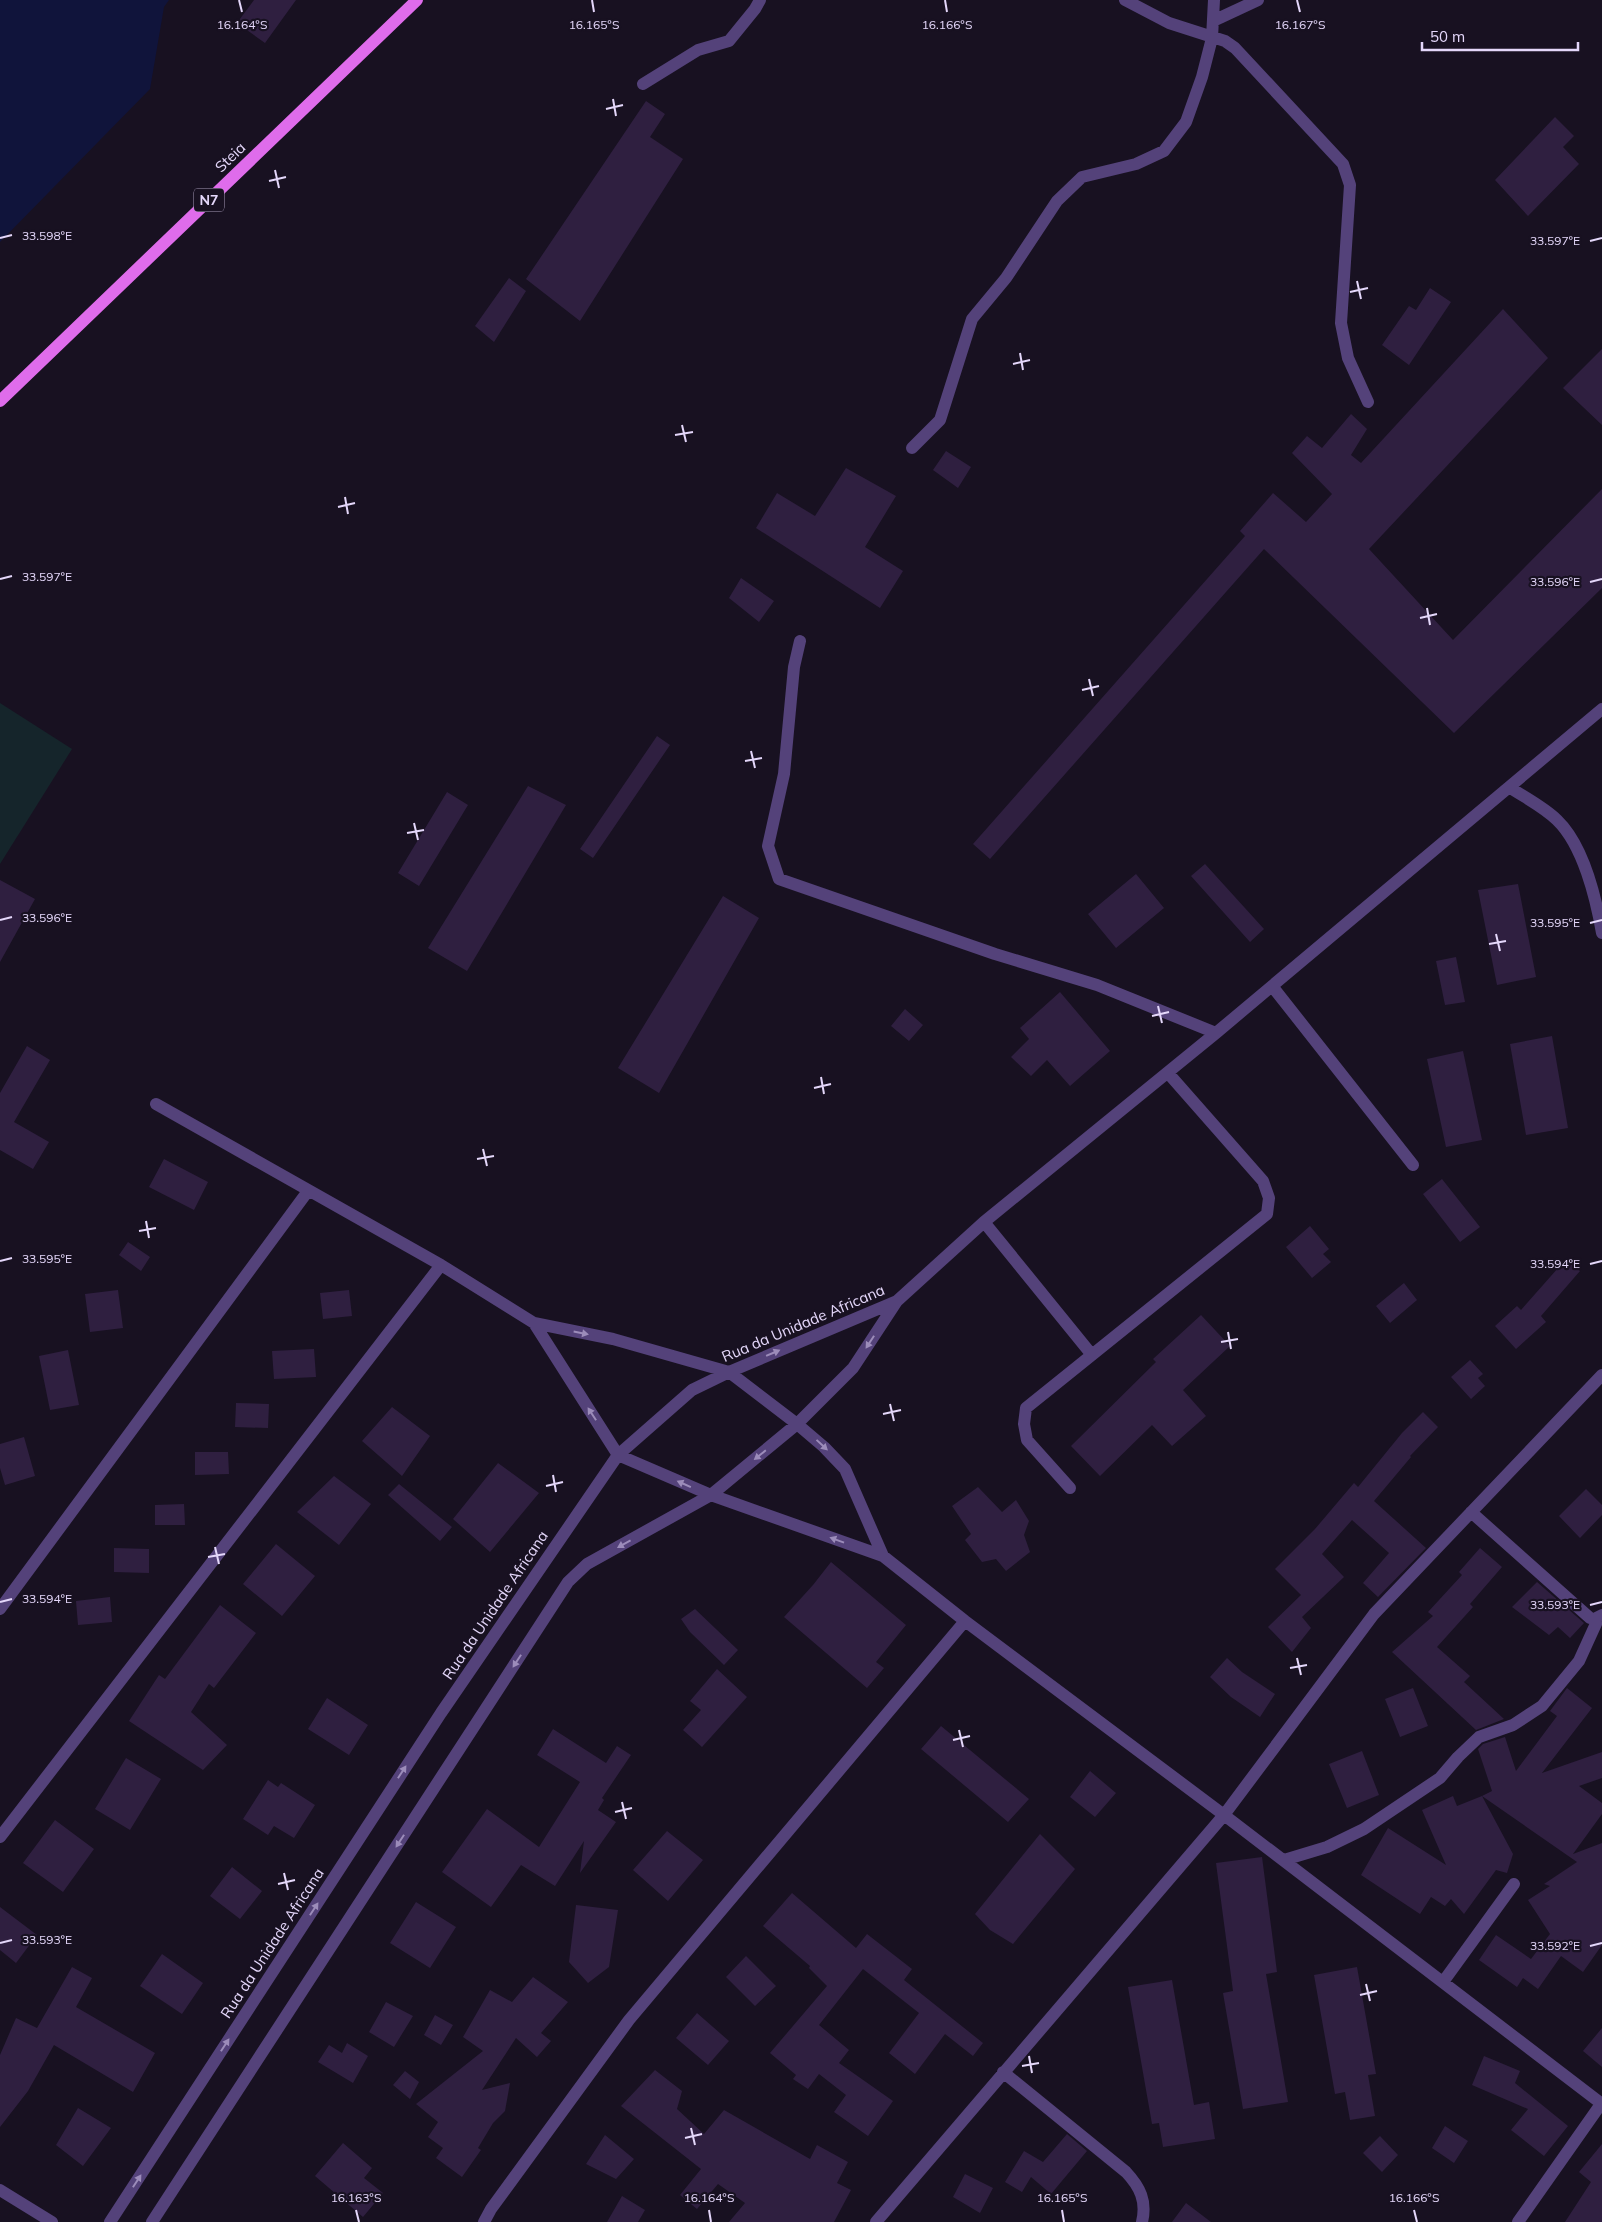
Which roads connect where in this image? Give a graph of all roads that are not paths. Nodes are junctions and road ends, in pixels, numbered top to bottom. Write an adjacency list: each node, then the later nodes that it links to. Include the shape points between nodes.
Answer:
1 (418, 0): 9 (main road, Steia / N7)
2 (760, 0): 8 (street, via 729,41 698,50)
3 (1126, 0): 7 (street, via 1169,22)
4 (1214, 0): 6 (street)
5 (1258, 0): 6 (street)
6 (1213, 21): 7 (street)
7 (1212, 38): 10 (street, via 1235,48 1344,164 1350,184 1341,323 1348,358); 11 (street, via 1186,122 1164,151 1136,164 1082,177 1057,201 1006,278 972,319 940,420)
8 (643, 84)
9 (0, 401)
10 (1368, 402)
11 (912, 448)
12 (800, 641): 17 (street, via 794,667 784,774 768,846 779,879 995,954 1097,985)
13 (1602, 709): 14 (street)
14 (1509, 787): 15 (street, via 1557,819 1574,841); 16 (street)
15 (1602, 933)
16 (1272, 986): 17 (street); 20 (street)
17 (1216, 1033): 18 (street)
18 (1168, 1073): 22 (street); 26 (street, via 1263,1181 1269,1198 1267,1214)
19 (156, 1104): 21 (street)
20 (1413, 1165)
21 (308, 1191): 23 (street); 35 (street)
22 (984, 1222): 24 (street); 26 (street)
23 (441, 1266): 25 (street); 39 (street)
24 (896, 1301): 27 (street, Rua da Unidade Africana, one-way to 24); 29 (street, Rua da Unidade Africana, one-way to 29, via 853,1368)
25 (534, 1323): 27 (street, one-way to 27, via 612,1339); 30 (street, one-way to 25)
26 (1092, 1355): 31 (street, via 1026,1408 1027,1440)
27 (729, 1372): 29 (street); 30 (street, Rua da Unidade Africana, via 692,1390)
28 (1602, 1375): 33 (street)
29 (798, 1424): 32 (street, Rua da Unidade Africana, one-way to 32); 34 (street, one-way to 34, via 845,1469)
30 (618, 1455): 32 (street, one-way to 30); 47 (street, Rua da Unidade Africana, one-way to 30, via 441,1713)
31 (1070, 1488)
32 (711, 1495): 34 (street, one-way to 32); 48 (street, Rua da Unidade Africana, one-way to 48, via 587,1564 568,1582)
33 (1471, 1512): 36 (street, via 1590,1618); 38 (street, via 1374,1614)
34 (883, 1556): 37 (street)
35 (0, 1609)
36 (1600, 1616): 40 (street, via 1578,1661 1542,1706 1513,1725 1479,1737 1440,1778 1364,1829 1327,1847)
37 (965, 1621): 38 (street); 49 (street, via 629,2020)
38 (1224, 1815): 40 (street); 43 (street)
39 (0, 1837)
40 (1284, 1860): 42 (street)
41 (1514, 1884): 42 (street)
42 (1443, 1982): 44 (street)
43 (1002, 2072): 50 (street); 51 (street, via 1137,2183 1145,2212)
44 (1601, 2104): 52 (street)
45 (0, 2190): 46 (street)
46 (52, 2222)
47 (110, 2222)
48 (152, 2222)
49 (484, 2222)
50 (876, 2222)
51 (1142, 2222)
52 (1518, 2222)

